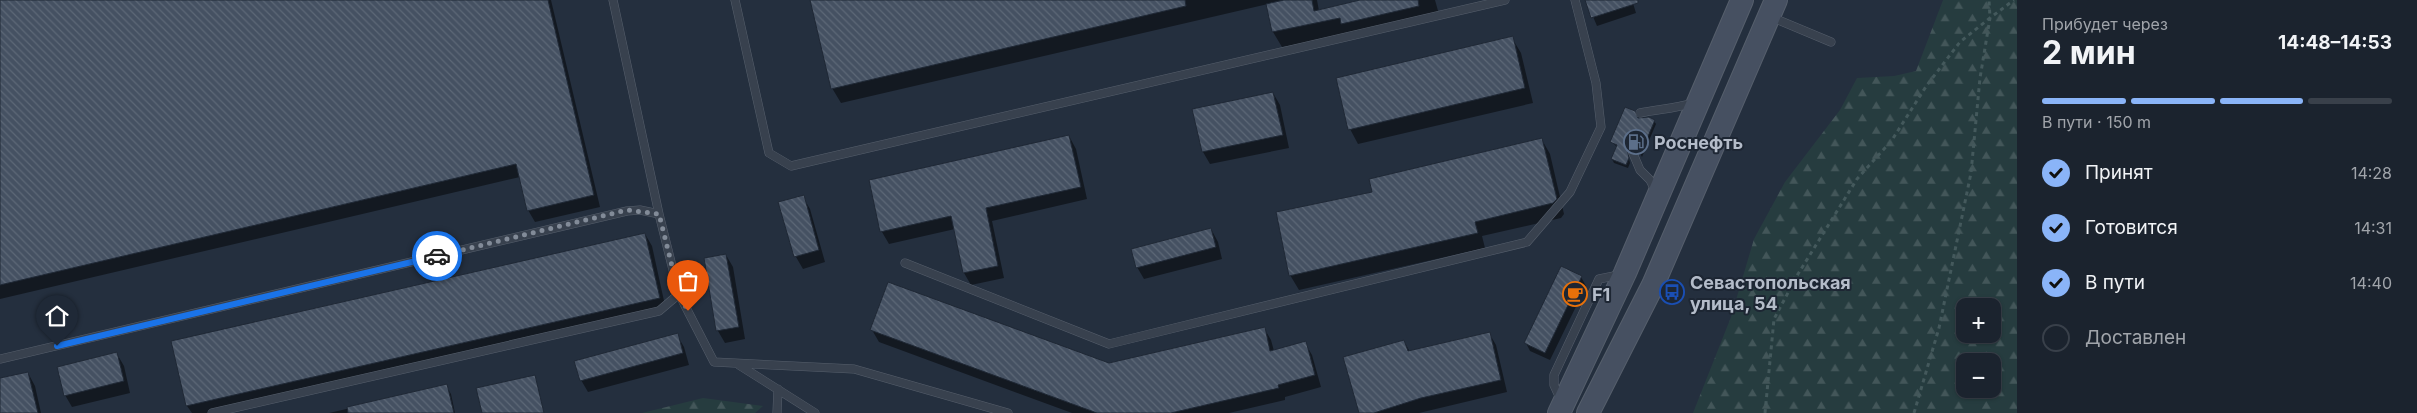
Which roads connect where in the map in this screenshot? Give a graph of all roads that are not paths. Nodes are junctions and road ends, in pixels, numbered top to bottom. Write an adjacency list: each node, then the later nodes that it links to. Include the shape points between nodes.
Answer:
1 (613, 0): 12 (lane)
2 (735, 0): 3 (lane, via 769,153 791,166)
3 (1505, 0)
4 (1575, 0): 13 (lane, via 1596,83 1601,127 1570,192 1527,242 1109,344)
5 (1742, 0): 8 (main road)
6 (1772, 8): 7 (lane); 23 (main road, via 1653,285)
7 (1831, 42)
8 (1699, 101): 9 (lane); 11 (main road)
9 (1640, 113)
10 (1632, 151): 11 (lane, via 1640,170 1650,180)
11 (1658, 196): 18 (main road)
12 (659, 214): 14 (lane); 15 (lane, via 627,210)
13 (905, 263)
14 (679, 294): 16 (lane, via 714,362); 19 (lane, via 659,311)
15 (0, 359)
16 (737, 364): 17 (lane); 22 (lane, via 854,369)
17 (778, 389): 20 (lane); 21 (lane)
18 (1561, 409)
19 (212, 413)
20 (777, 413)
21 (815, 413)
22 (1008, 413)
23 (1588, 413)

